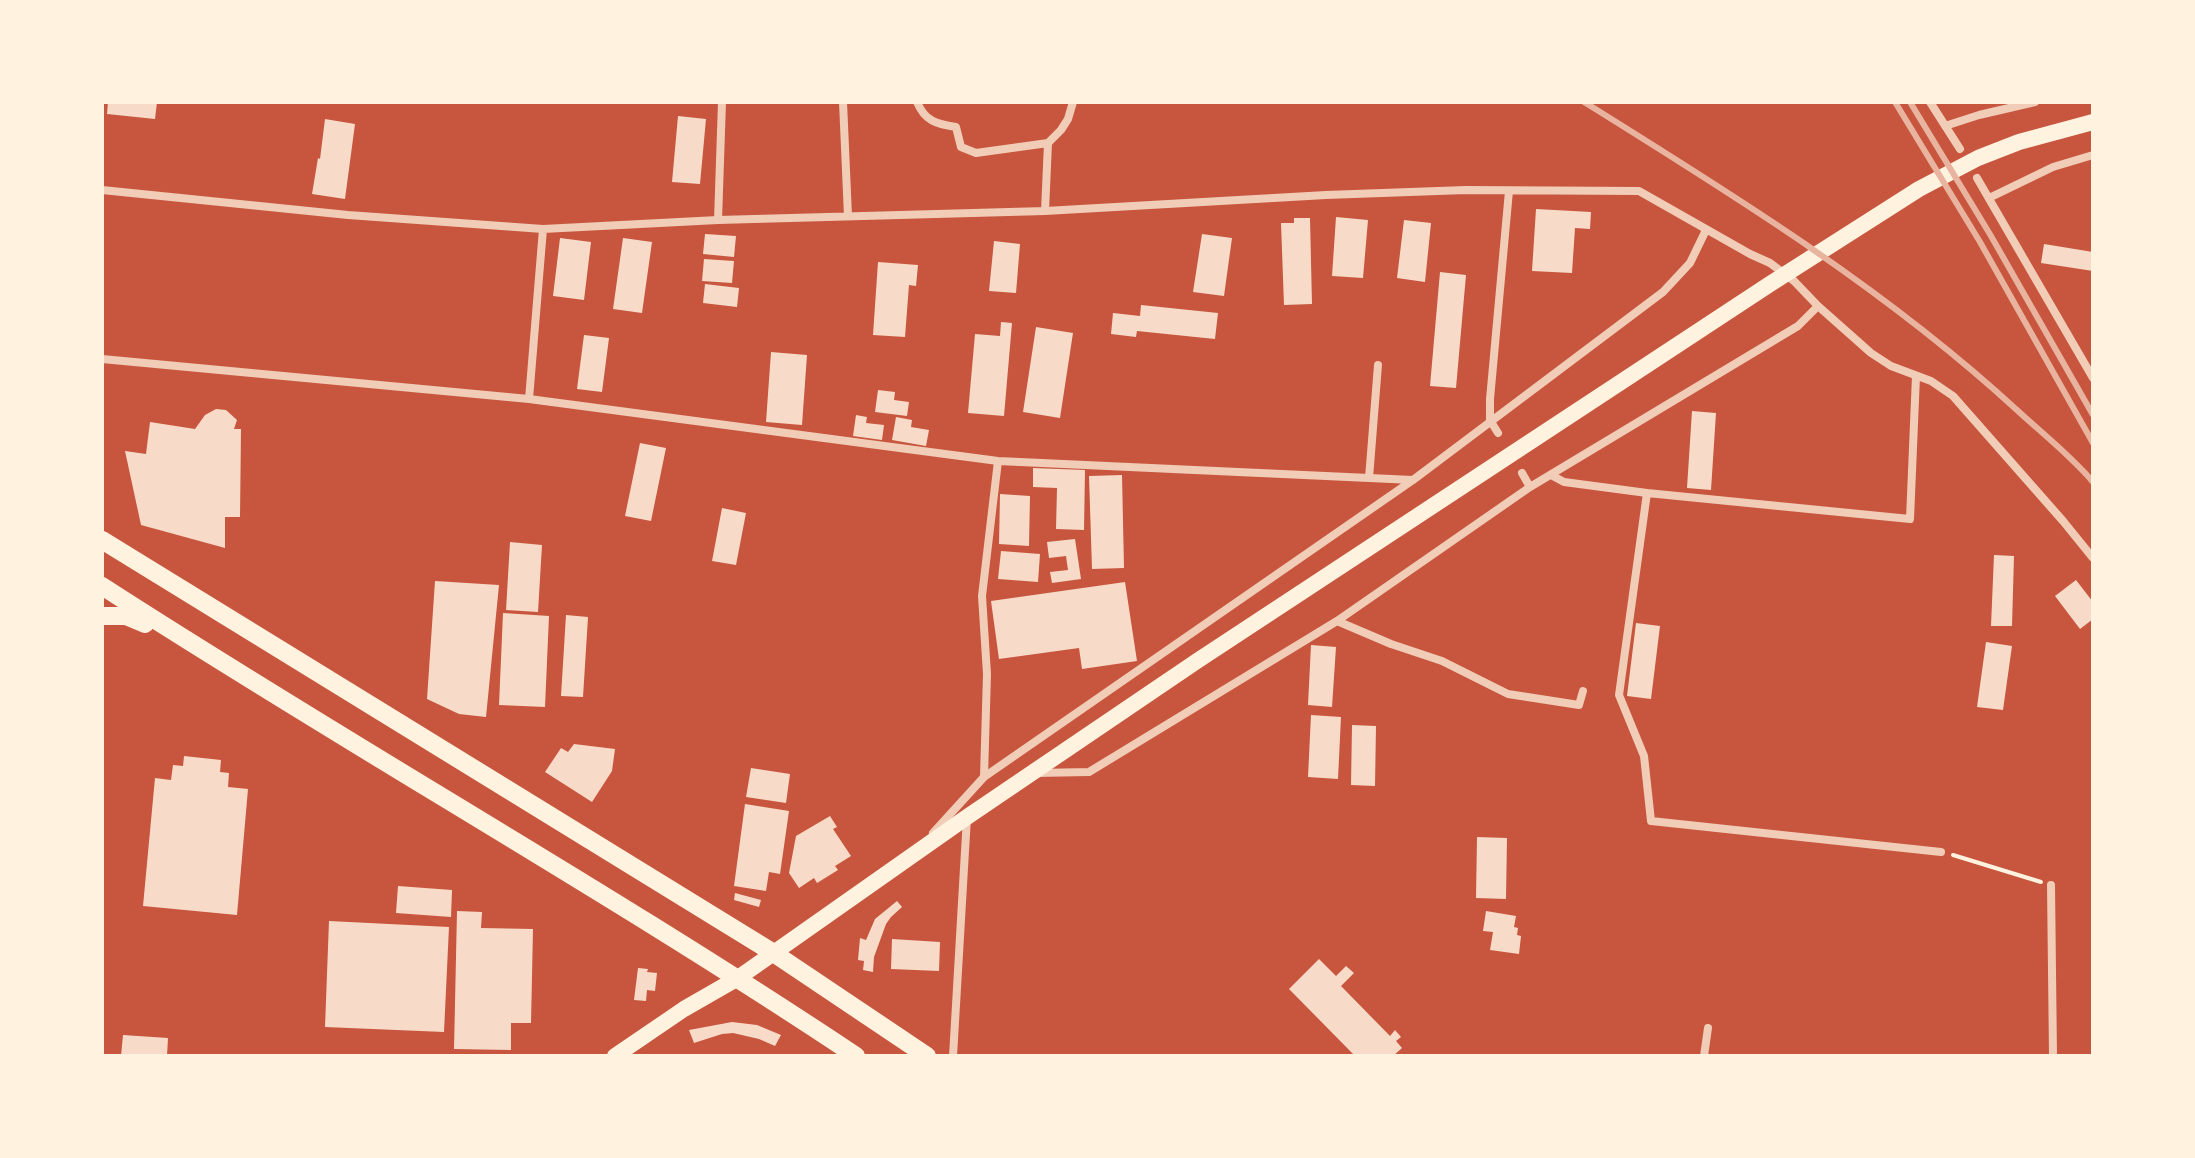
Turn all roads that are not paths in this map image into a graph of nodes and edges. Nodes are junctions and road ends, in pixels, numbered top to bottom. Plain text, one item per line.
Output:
1 (722, 102) edge
2 (843, 102) edge
3 (917, 102) edge
4 (1073, 102) edge
5 (1930, 102) edge
6 (2035, 102) edge
7 (2093, 122) edge
8 (1945, 126) junction
9 (1048, 143) junction
10 (1960, 149) dead end
11 (2093, 155) edge
12 (1977, 178) dead end
13 (102, 190) edge
14 (1509, 191) junction
15 (1989, 198) junction
16 (1045, 211) junction
17 (848, 216) junction
18 (718, 220) junction
19 (543, 229) junction
20 (1706, 230) junction
21 (1818, 306) junction
22 (102, 359) edge
23 (1378, 365) dead end
24 (1916, 376) junction
25 (2093, 378) edge
26 (529, 399) junction
27 (1490, 420) junction
28 (1498, 433) dead end
29 (998, 461) junction
30 (1522, 473) dead end
31 (1551, 475) junction
32 (1369, 478) junction
33 (1413, 480) junction
34 (1530, 487) junction
35 (1647, 493) junction
36 (102, 540) edge
37 (2093, 558) edge
38 (102, 586) edge
39 (102, 616) edge
40 (1337, 621) junction
41 (195, 646) junction
42 (1583, 691) dead end
43 (1034, 773) junction
44 (984, 777) junction
45 (967, 817) junction
46 (1941, 852) road end
47 (913, 854) junction
48 (2051, 885) road end
49 (772, 952) junction
50 (738, 978) junction
51 (1708, 1028) dead end
52 (615, 1056) edge
53 (856, 1056) edge
54 (927, 1056) edge
55 (953, 1056) edge
56 (1704, 1056) edge
57 (2053, 1056) edge

1 - 18 street
2 - 17 street
3 - 9 street
4 - 9 street
5 - 8 street
6 - 8 street
7 - 43 main road
8 - 10 street
9 - 16 street
11 - 15 street
12 - 15 street
13 - 19 street
14 - 16 street
14 - 20 street
14 - 27 street
15 - 25 street
16 - 17 street
17 - 18 street
18 - 19 street
19 - 26 street
20 - 21 street
20 - 27 street
21 - 24 street
21 - 31 street
22 - 26 street
23 - 32 street
24 - 35 street
24 - 37 street
26 - 29 street
27 - 28 street
27 - 33 street
29 - 32 street
29 - 44 street
30 - 34 street
31 - 34 street
31 - 35 street
32 - 33 street
33 - 44 street
34 - 40 street
35 - 46 street
36 - 49 highway
38 - 41 highway
39 - 41 highway
40 - 42 street
40 - 43 street
41 - 50 highway
43 - 45 main road
44 - 47 street
45 - 47 main road
45 - 55 street
47 - 49 main road
48 - 57 street
49 - 50 main road
49 - 54 highway
50 - 52 main road
50 - 53 highway
51 - 56 street

